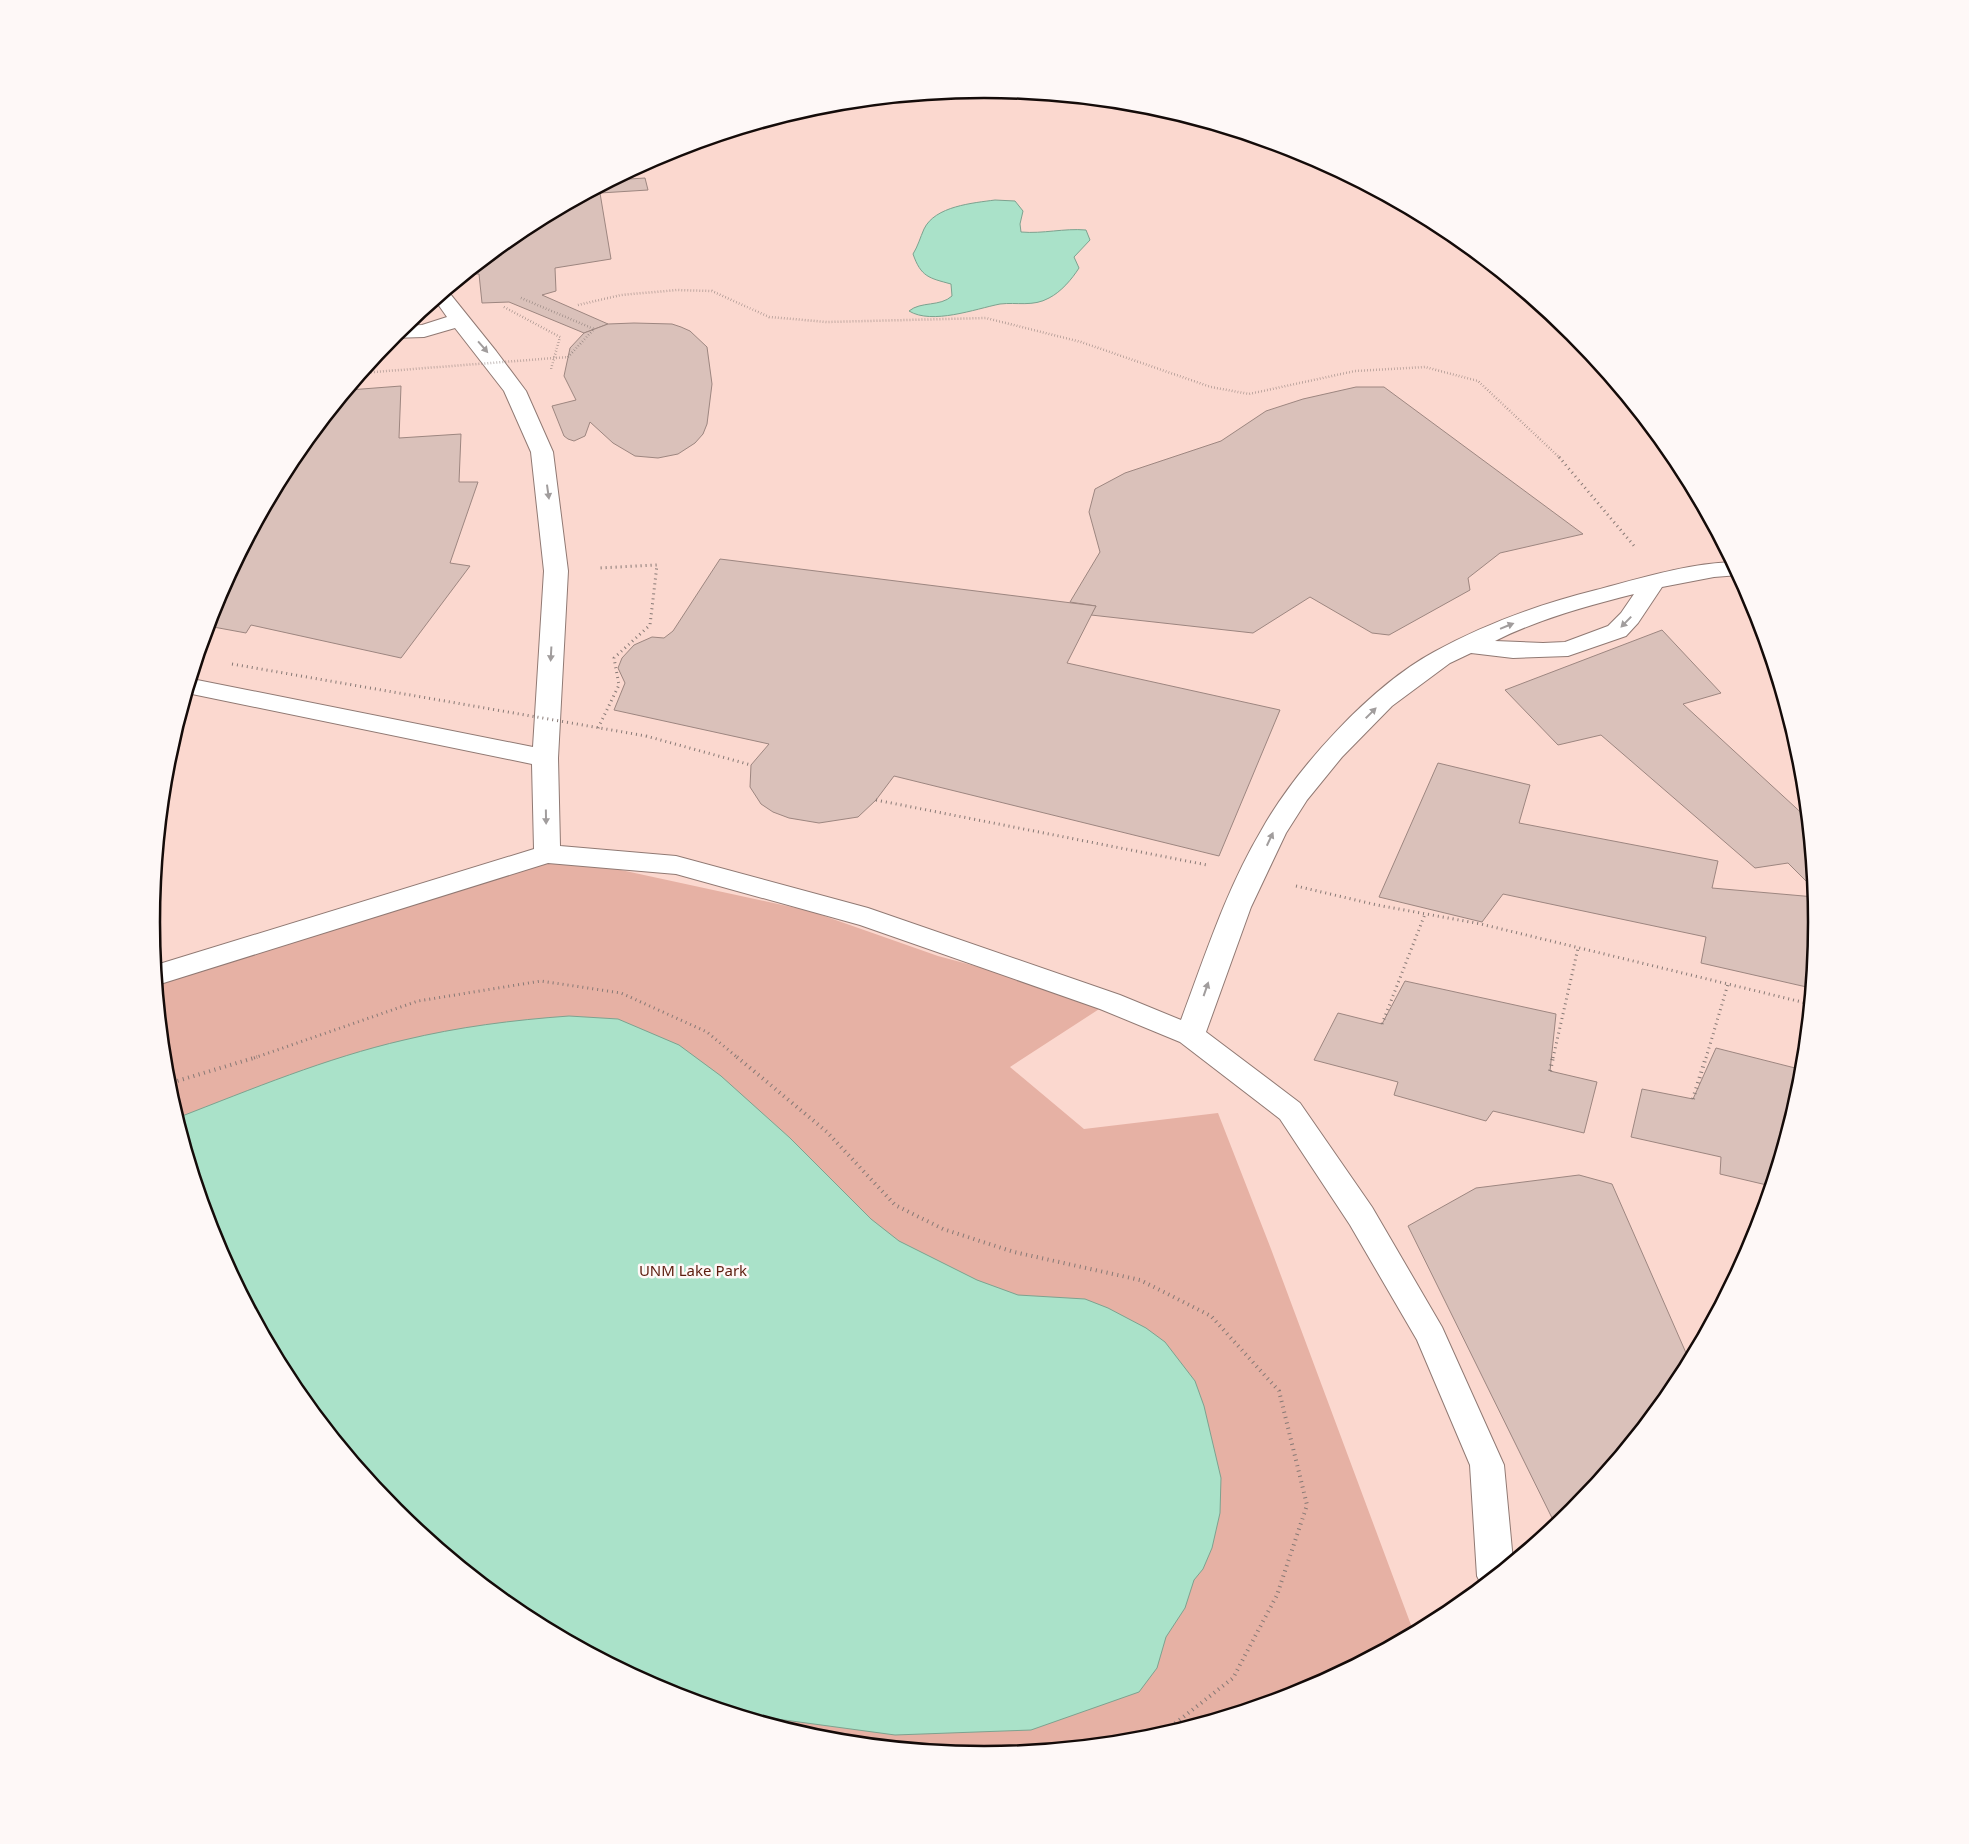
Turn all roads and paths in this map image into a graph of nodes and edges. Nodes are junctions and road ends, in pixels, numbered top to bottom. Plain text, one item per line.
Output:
1 (521, 298) dead end
2 (444, 299) edge
3 (578, 306) dead end
4 (459, 320) junction
5 (408, 332) edge
6 (370, 372) edge
7 (622, 567) dead end
8 (1730, 569) edge
9 (1661, 581) junction
10 (1465, 645) junction
11 (232, 664) dead end
12 (195, 687) edge
13 (598, 728) junction
14 (546, 758) junction
15 (751, 765) dead end
16 (876, 800) dead end
17 (547, 854) junction
18 (1254, 874) junction
19 (1425, 914) junction
20 (1578, 948) junction
21 (162, 973) edge
22 (1728, 984) junction
23 (1805, 1003) edge
24 (1382, 1024) dead end
25 (1190, 1035) junction
26 (1550, 1071) dead end
27 (176, 1081) edge
28 (1693, 1099) dead end
29 (1498, 1567) edge
30 (1175, 1724) edge

1 - 6 path, bridge
2 - 4 lane
3 - 9 path
4 - 5 lane
4 -> 14 lane
7 - 13 path
8 - 9 lane
10 -> 9 lane
9 -> 10 lane
18 -> 10 lane
11 - 13 path, bridge
12 - 14 lane
13 - 15 path, bridge
14 -> 17 lane
16 - 18 path
17 - 21 lane
17 - 25 lane
18 - 19 path
25 -> 18 lane
19 - 20 path
19 - 24 path
20 - 22 path
20 - 26 path
22 - 23 path
22 - 28 path
25 - 29 lane
27 - 30 path

